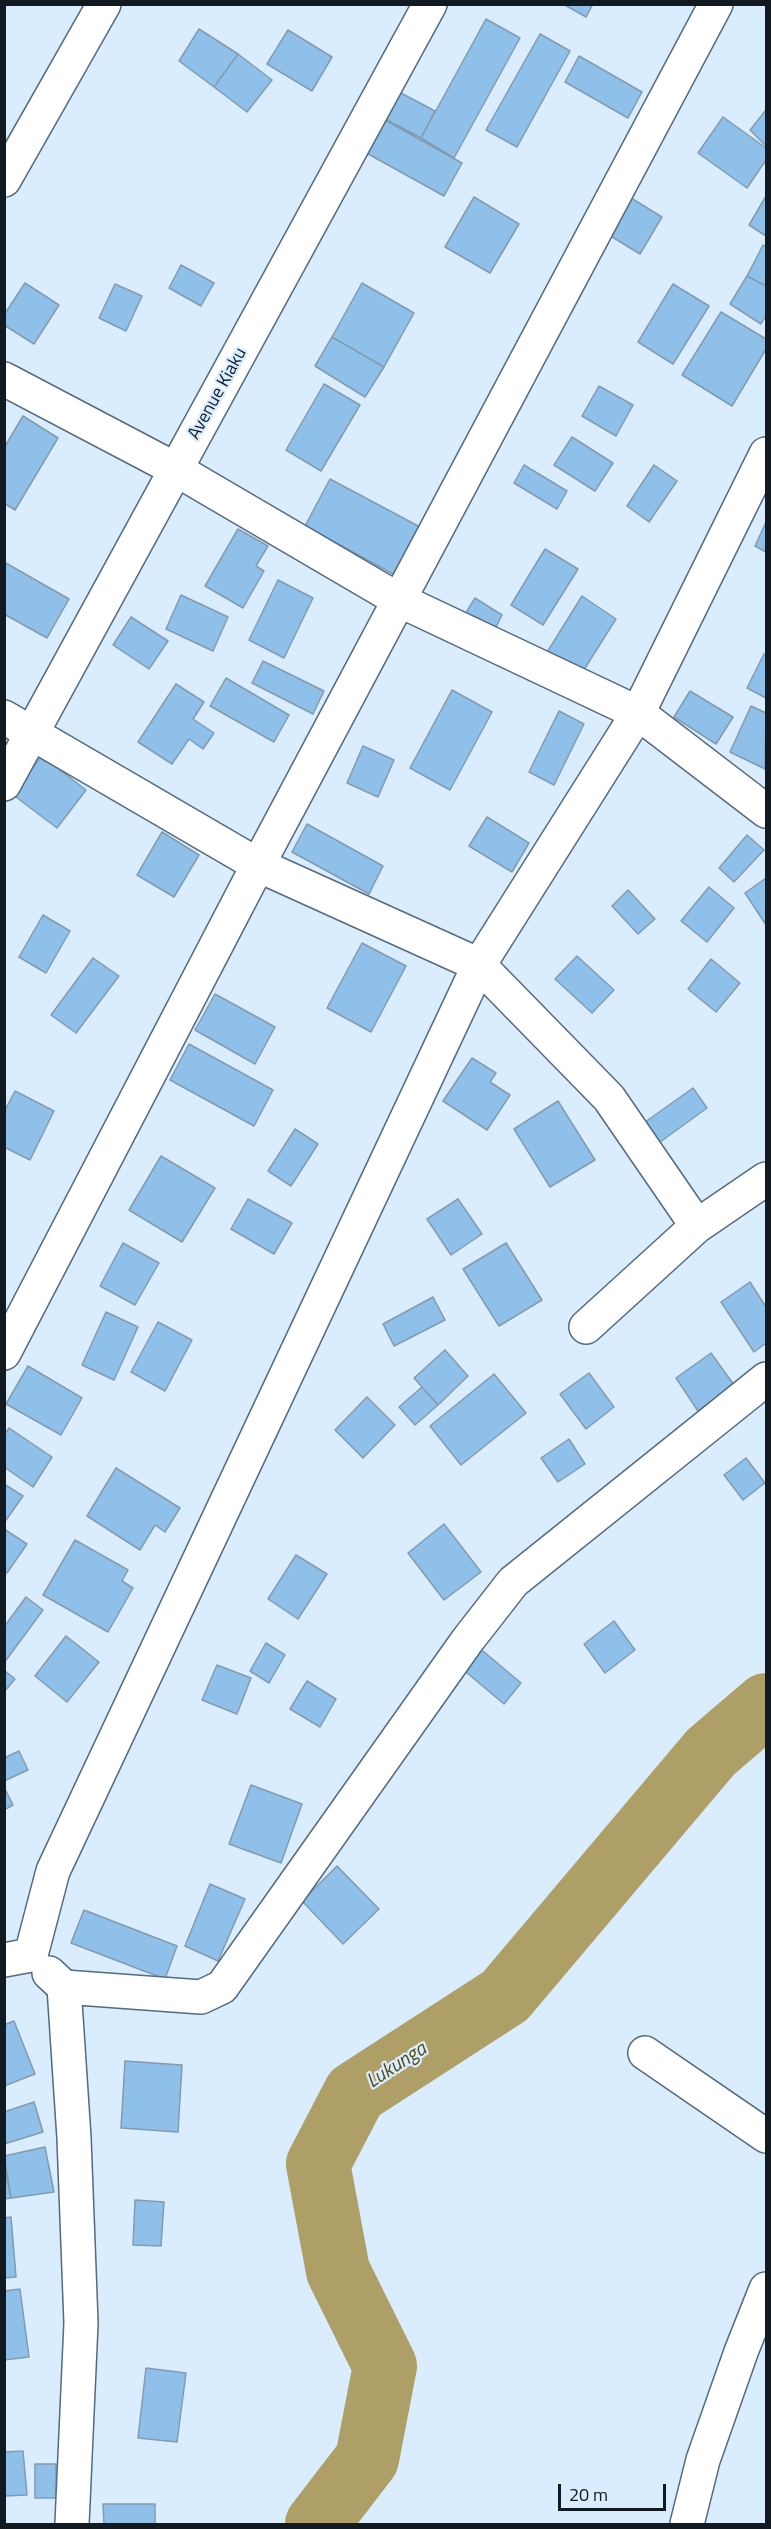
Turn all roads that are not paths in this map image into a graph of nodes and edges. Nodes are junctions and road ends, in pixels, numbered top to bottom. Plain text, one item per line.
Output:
1 (104, 4) edge
2 (430, 4) edge
3 (716, 4) edge
4 (4, 180) edge
5 (4, 379) edge
6 (766, 454) edge
7 (177, 470) junction
8 (399, 600) junction
9 (638, 712) junction
10 (4, 717) edge
11 (33, 734) junction
12 (4, 784) edge
13 (766, 811) edge
14 (258, 865) junction
15 (478, 965) junction
16 (766, 1179) edge
17 (697, 1226) junction
18 (586, 1327) dead end
19 (4, 1353) edge
20 (766, 1379) edge
21 (18, 1958) edge
22 (64, 1987) junction
23 (645, 2052) dead end
24 (766, 2136) edge
25 (766, 2289) edge
26 (72, 2524) edge
27 (687, 2524) edge

1 - 4 street
2 - 7 street, Avenue Kiaku
3 - 8 street
5 - 7 street
6 - 9 street
7 - 8 street
7 - 11 street, Avenue Kiaku
8 - 9 street
8 - 14 street
9 - 13 street
9 - 15 street
10 - 11 street
11 - 12 street, Avenue Kiaku
11 - 14 street
14 - 15 street
14 - 19 street
15 - 17 street
15 - 21 street
16 - 17 street
17 - 18 street
20 - 22 street
21 - 22 street
22 - 26 street
23 - 24 street
25 - 27 street

